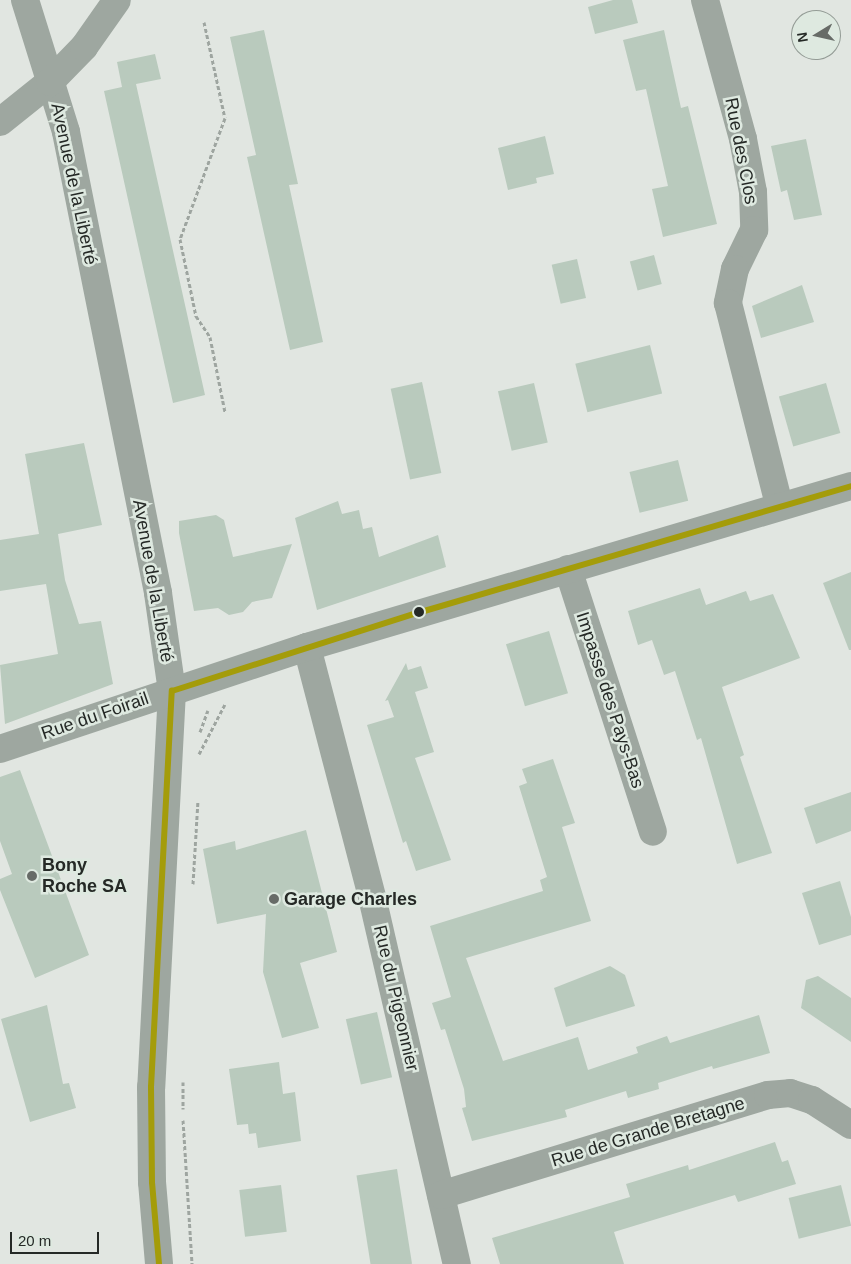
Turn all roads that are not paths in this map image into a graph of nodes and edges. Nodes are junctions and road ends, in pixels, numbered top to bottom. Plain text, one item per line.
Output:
1 (25, 0) edge
2 (117, 0) edge
3 (705, 0) edge
4 (50, 82) junction
5 (0, 122) edge
6 (851, 486) edge
7 (779, 505) junction
8 (568, 568) junction
9 (307, 646) junction
10 (172, 691) junction
11 (0, 749) edge
12 (653, 832) dead end
13 (851, 1125) edge
14 (441, 1195) junction
15 (159, 1264) edge
16 (457, 1264) edge

1 - 4 street, Avenue de la Liberté
2 - 4 street
3 - 7 street, Rue des Clos
4 - 5 street
4 - 10 street, Avenue de la Liberté
6 - 7 street, Rue du Foirail
7 - 8 street, Rue du Foirail
8 - 9 street, Rue du Foirail
8 - 12 street, Impasse des Pays-Bas
9 - 10 street, Rue du Foirail
9 - 14 street, Rue du Pigeonnier
10 - 11 street, Rue du Foirail
10 - 15 street, Avenue de la Liberté
13 - 14 street, Rue de Grande Bretagne
14 - 16 street, Rue du Pigeonnier

